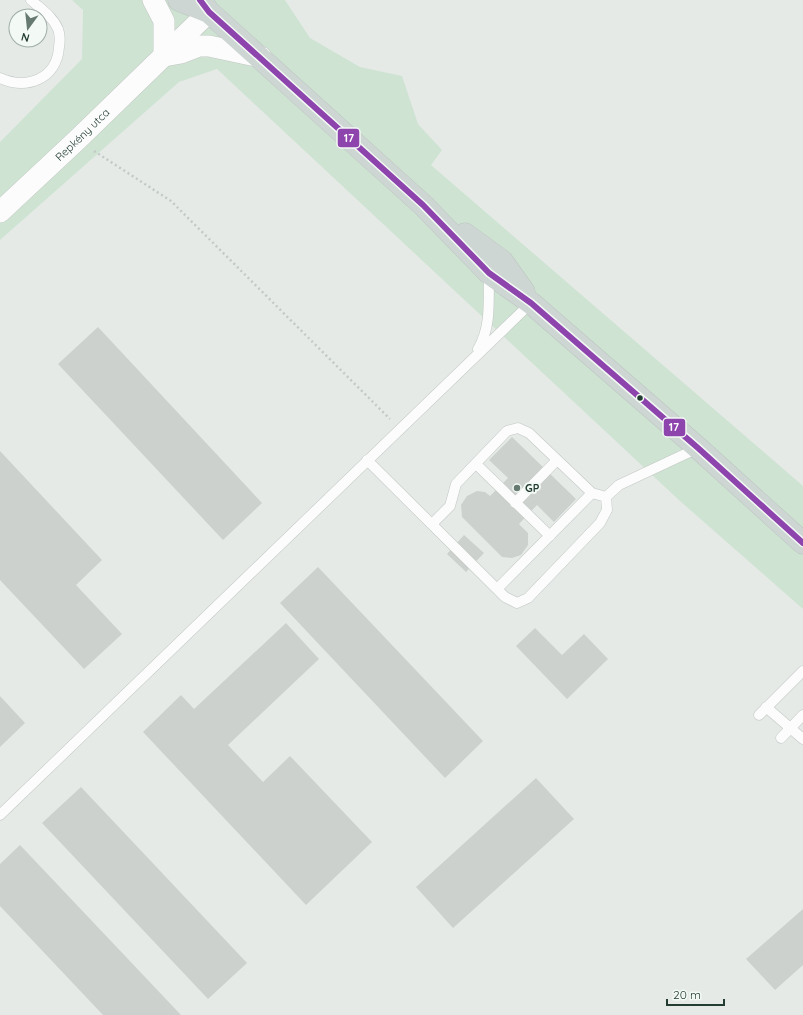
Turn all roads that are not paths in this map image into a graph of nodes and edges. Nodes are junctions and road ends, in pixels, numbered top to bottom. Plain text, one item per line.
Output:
1 (31, 0) edge
2 (153, 0) edge
3 (179, 0) edge
4 (205, 6) edge
5 (164, 56) junction
6 (261, 57) junction
7 (0, 78) edge
8 (423, 205) junction
9 (0, 212) edge
10 (489, 273) junction
11 (532, 303) junction
12 (472, 359) junction
13 (698, 448) junction
14 (367, 460) junction
15 (557, 460) junction
16 (476, 464) junction
17 (592, 493) junction
18 (606, 497) junction
19 (515, 503) junction
20 (432, 524) junction
21 (550, 536) junction
22 (803, 543) edge
23 (497, 589) junction
24 (803, 671) edge
25 (766, 707) junction
26 (759, 715) dead end
27 (803, 715) edge
28 (790, 728) junction
29 (781, 738) dead end
30 (803, 739) edge
31 (0, 815) edge

1 - 7 lane
2 - 5 street
3 - 4 main road
4 - 5 street, Repkény utca
4 - 6 main road
5 - 6 street
5 - 9 street, Repkény utca
6 - 8 main road
8 - 10 main road
8 - 11 main road
10 - 11 main road
10 - 12 lane
11 - 12 lane
11 - 13 main road
12 - 14 lane
13 - 18 lane
13 - 22 main road
14 - 20 lane
14 - 31 lane
15 - 16 lane
15 - 17 lane
15 - 19 lane
16 - 19 lane
16 - 20 lane
17 - 18 lane
17 - 21 lane
18 - 23 lane
19 - 21 lane
20 - 23 lane
21 - 23 lane
24 - 25 lane
25 - 26 lane
25 - 28 lane
27 - 28 lane
28 - 29 lane
28 - 30 lane

